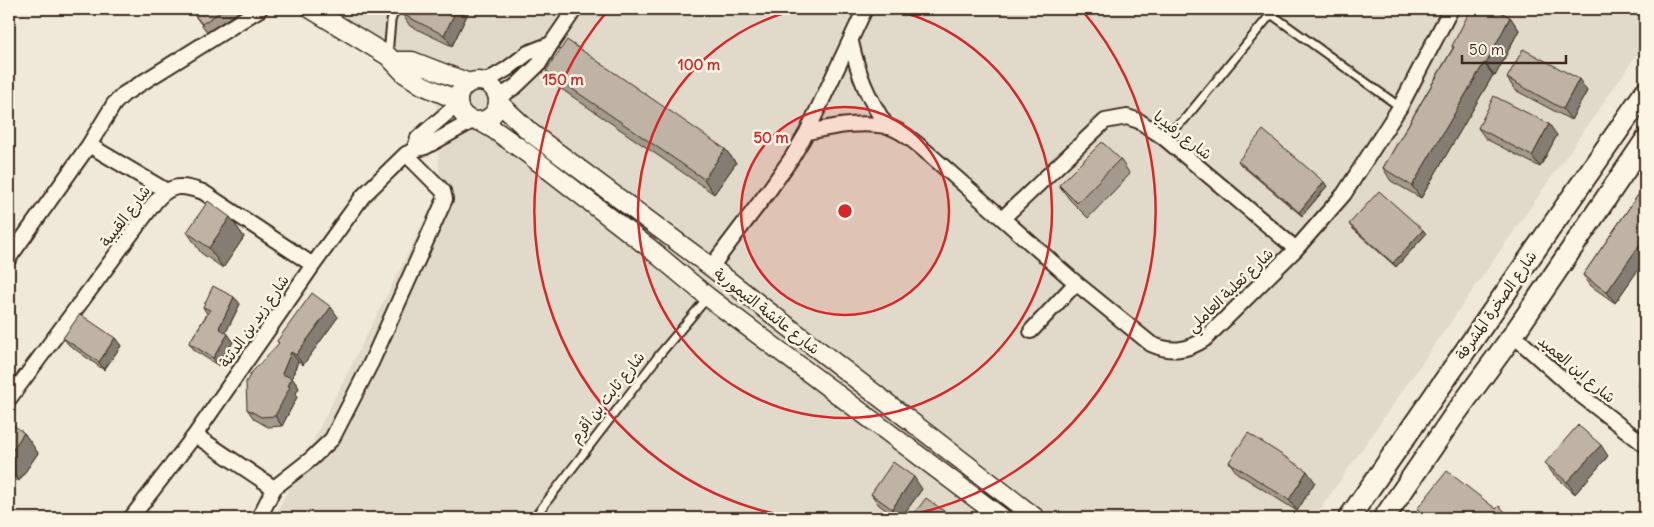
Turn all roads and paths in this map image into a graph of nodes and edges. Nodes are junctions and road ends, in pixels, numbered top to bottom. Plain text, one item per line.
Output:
1 (260, 9) edge
2 (311, 9) edge
3 (394, 9) edge
4 (575, 9) edge
5 (865, 9) edge
6 (1264, 9) edge
7 (1451, 9) edge
8 (1272, 14) junction
9 (850, 42) junction
10 (551, 44) junction
11 (391, 59) junction
12 (477, 82) junction
13 (1645, 92) edge
14 (498, 100) junction
15 (458, 102) junction
16 (1400, 107) junction
17 (476, 121) junction
18 (887, 127) junction
19 (807, 132) junction
20 (1163, 138) junction
21 (1645, 141) edge
22 (89, 145) junction
23 (410, 152) junction
24 (165, 190) junction
25 (1004, 217) junction
26 (1296, 249) junction
27 (9, 258) edge
28 (313, 265) junction
29 (711, 267) junction
30 (1076, 283) junction
31 (708, 297) junction
32 (1031, 331) dead end
33 (1513, 335) junction
34 (9, 399) edge
35 (195, 434) junction
36 (1645, 445) edge
37 (274, 488) junction
38 (131, 518) edge
39 (259, 518) edge
40 (534, 518) edge
41 (1002, 518) edge
42 (1036, 518) edge
43 (1349, 518) edge
44 (1384, 518) edge

1 - 22 street
2 - 11 street
3 - 11 lane
4 - 10 street
5 - 9 street
6 - 8 lane
7 - 16 street, شارع ثعلبة العاملي
8 - 16 lane
8 - 20 lane
9 - 18 street, شارع ثعلبة العاملي
9 - 19 street
10 - 12 street
10 - 14 street
11 - 12 street
11 - 15 street
12 - 14 street
12 - 15 street
13 - 43 main road, شارع الصخرة المشرفة
14 - 17 street
14 - 29 street, شارع عائشة التيمورية
15 - 17 street
15 - 23 street, شارع زيد بن الدثنة
16 - 26 street, شارع ثعلبة العاملي
17 - 23 street, شارع زيد بن الدثنة
17 - 31 street, شارع عائشة التيمورية
18 - 19 street, شارع ثعلبة العاملي
18 - 25 street, شارع ثعلبة العاملي
19 - 29 street
20 - 25 street, شارع رفيديا
20 - 26 street, شارع رفيديا
21 - 33 main road, شارع الصخرة المشرفة
22 - 24 street
22 - 27 street
23 - 28 street, شارع زيد بن الدثنة
23 - 37 street
24 - 28 street, شارع القبيبة
24 - 34 street, شارع القبيبة
25 - 30 street, شارع ثعلبة العاملي
26 - 30 street, شارع ثعلبة العاملي
28 - 35 street, شارع زيد بن الدثنة
29 - 42 street, شارع عائشة التيمورية
30 - 32 street
31 - 40 lane, شارع ثابت بن أقرم
31 - 41 street, شارع عائشة التيمورية
33 - 36 street, شارع ابن العميد
33 - 44 main road, شارع الصخرة المشرفة
35 - 37 street
35 - 38 street, شارع زيد بن الدثنة
37 - 39 street

